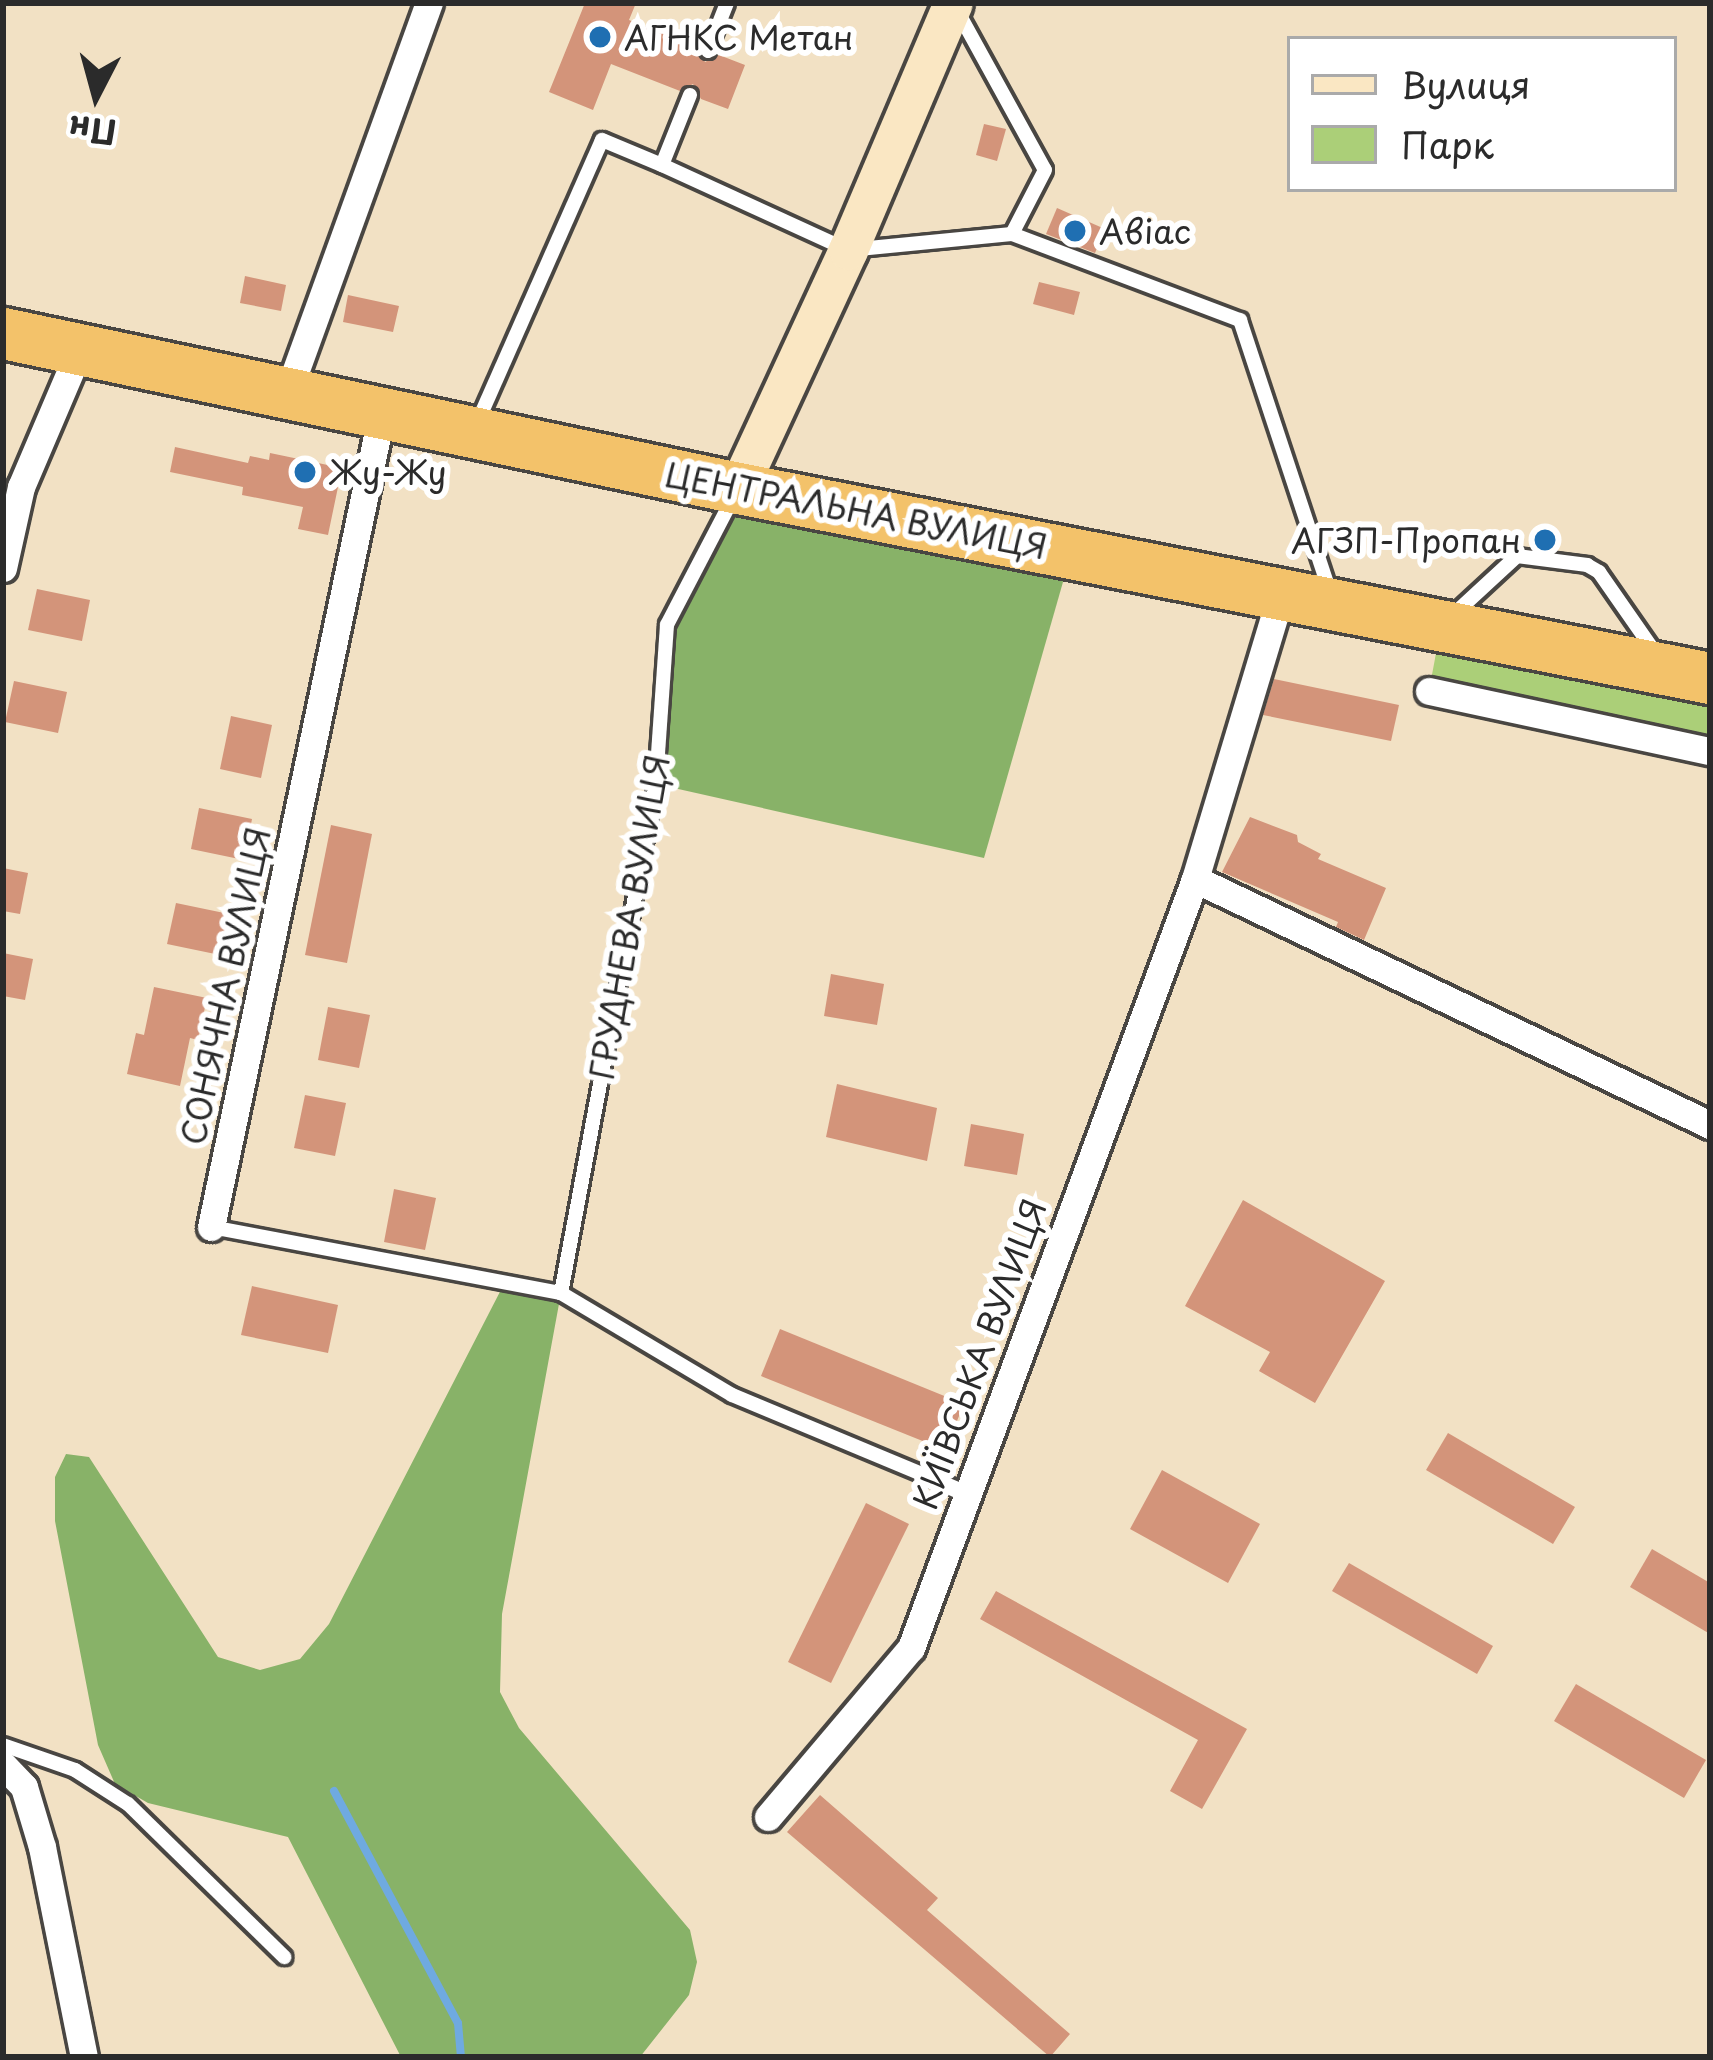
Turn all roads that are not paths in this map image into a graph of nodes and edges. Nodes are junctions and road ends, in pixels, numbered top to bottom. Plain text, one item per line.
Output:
1 (429, 3) edge
2 (727, 3) edge
3 (953, 3) edge
4 (708, 50) dead end
5 (690, 94) dead end
6 (662, 165) junction
7 (1012, 234) junction
8 (848, 250) junction
9 (10, 327) edge
10 (80, 349) junction
11 (288, 392) junction
12 (382, 412) junction
13 (474, 430) junction
14 (738, 488) junction
15 (3, 568) edge
16 (1281, 595) junction
17 (1335, 606) junction
18 (1441, 626) junction
19 (1689, 675) edge
20 (1429, 692) dead end
21 (1710, 751) edge
22 (1195, 879) junction
23 (1710, 1125) edge
24 (211, 1228) joint
25 (561, 1293) junction
26 (967, 1493) junction
27 (3, 1745) edge
28 (3, 1766) edge
29 (768, 1817) dead end
30 (284, 1957) dead end
31 (84, 2057) edge

1 - 11 street
2 - 4 lane
3 - 7 lane
3 - 8 street, ГРУДНЕВА ВУЛИЦЯ
5 - 6 lane
6 - 8 lane
6 - 13 lane
7 - 8 lane
7 - 17 lane
8 - 14 street, ГРУДНЕВА ВУЛИЦЯ
9 - 10 highway, ЦЕНТРАЛЬНА ВУЛИЦЯ
10 - 11 highway, ЦЕНТРАЛЬНА ВУЛИЦЯ
10 - 15 street
11 - 12 highway, ЦЕНТРАЛЬНА ВУЛИЦЯ
12 - 13 highway, ЦЕНТРАЛЬНА ВУЛИЦЯ
12 - 24 street, СОНЯЧНА ВУЛИЦЯ
13 - 14 highway, ЦЕНТРАЛЬНА ВУЛИЦЯ
14 - 16 highway, ЦЕНТРАЛЬНА ВУЛИЦЯ
14 - 25 lane, ГРУДНЕВА ВУЛИЦЯ
16 - 17 highway, ЦЕНТРАЛЬНА ВУЛИЦЯ
16 - 22 street, КИЇВСЬКА ВУЛИЦЯ
17 - 18 highway, ЦЕНТРАЛЬНА ВУЛИЦЯ
18 - 19 highway, ЦЕНТРАЛЬНА ВУЛИЦЯ
18 - 19 lane
20 - 21 street
22 - 23 street
22 - 26 street, КИЇВСЬКА ВУЛИЦЯ
24 - 25 lane, СОНЯЧНА ВУЛИЦЯ
25 - 26 lane
26 - 29 street, КИЇВСЬКА ВУЛИЦЯ
27 - 30 lane
28 - 31 street

